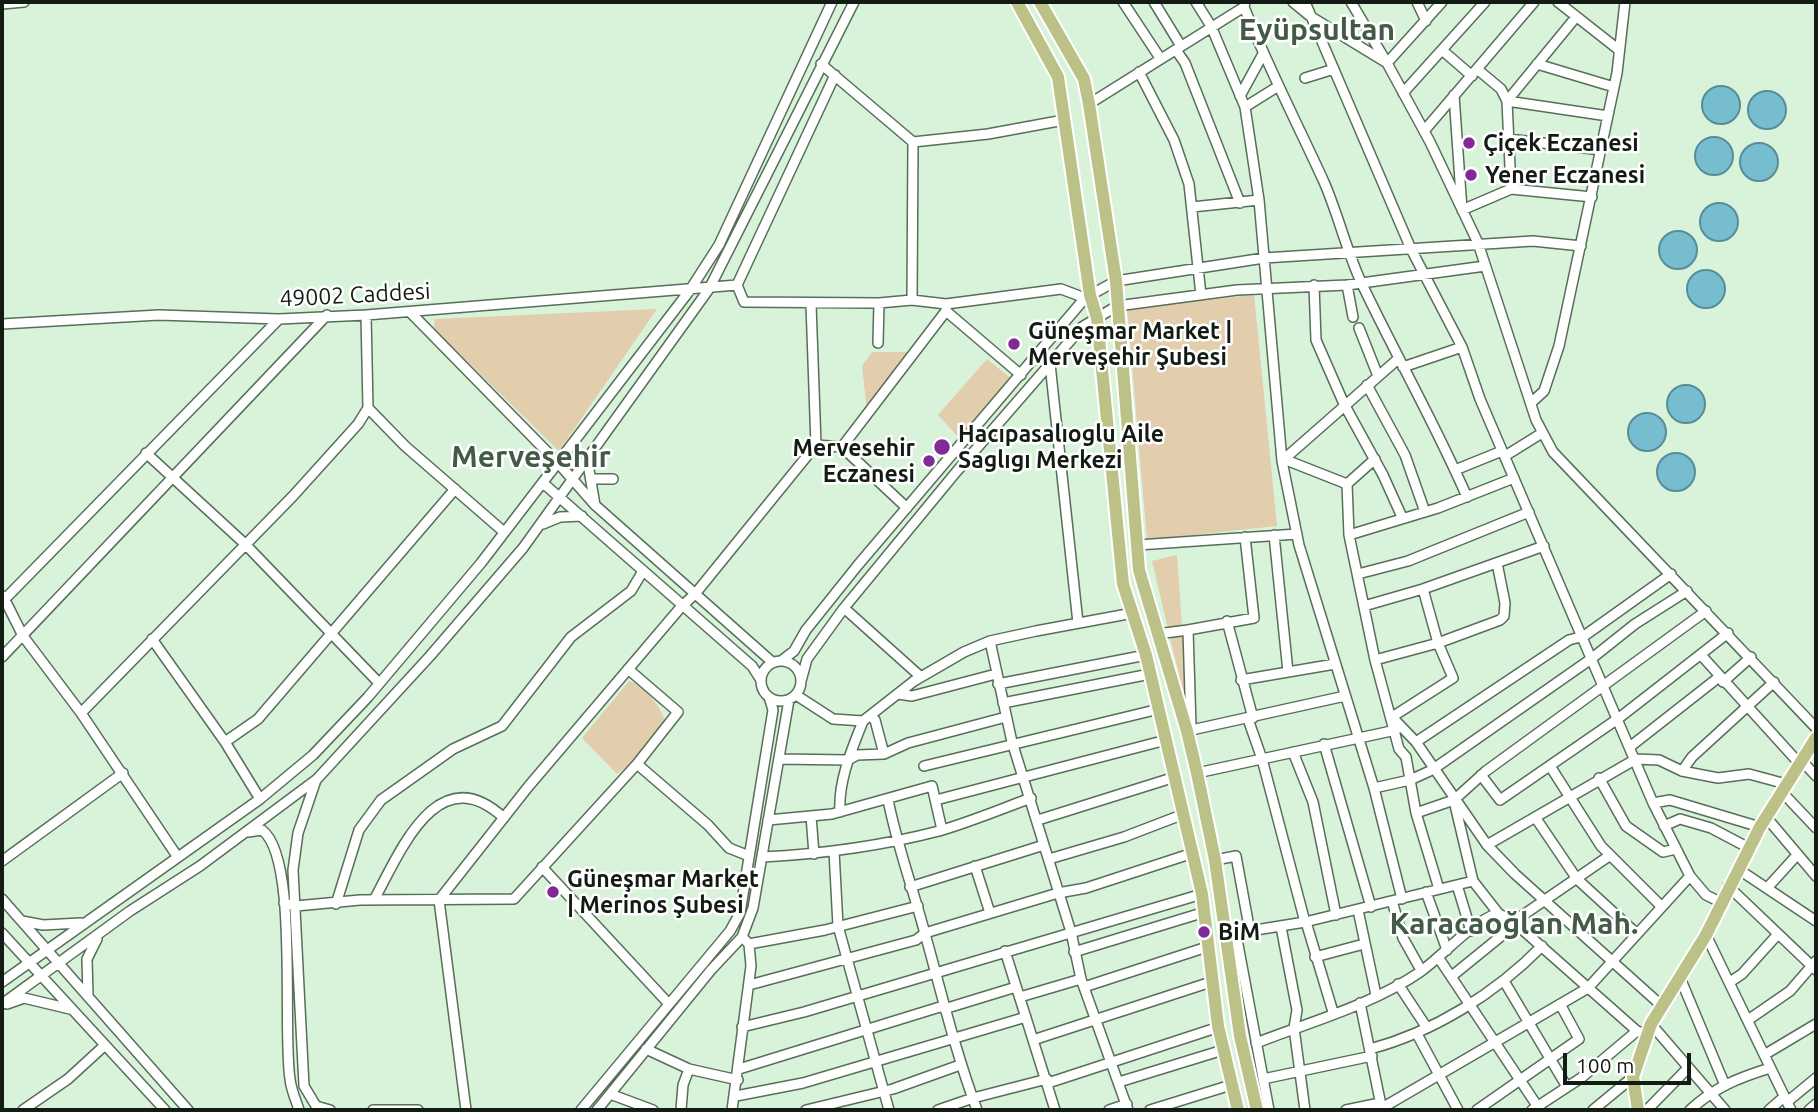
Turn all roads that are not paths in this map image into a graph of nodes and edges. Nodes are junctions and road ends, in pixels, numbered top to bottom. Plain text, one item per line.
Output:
1 (24, 2) edge
2 (832, 2) edge
3 (854, 2) edge
4 (1017, 2) edge
5 (1040, 2) edge
6 (1123, 2) edge
7 (1154, 2) edge
8 (1196, 2) edge
9 (1293, 2) edge
10 (1305, 2) edge
11 (1352, 2) edge
12 (1417, 2) edge
13 (1442, 2) edge
14 (1485, 2) edge
15 (1534, 2) edge
16 (1558, 2) edge
17 (2, 4) edge
18 (1245, 4) edge
19 (1622, 4) edge
20 (1310, 16) junction
21 (1576, 17) junction
22 (1426, 21) junction
23 (1211, 26) junction
24 (1178, 48) junction
25 (1442, 50) junction
26 (1619, 50) junction
27 (1263, 54) junction
28 (1160, 58) junction
29 (1387, 63) junction
30 (821, 64) junction
31 (1537, 64) junction
32 (1334, 69) junction
33 (1139, 72) junction
34 (1475, 72) junction
35 (835, 75) junction
36 (1305, 78) dead end
37 (1277, 87) junction
38 (1614, 87) junction
39 (1402, 93) junction
40 (1454, 95) junction
41 (1240, 96) junction
42 (1507, 101) junction
43 (1089, 104) junction
44 (1245, 107) junction
45 (1608, 116) junction
46 (1064, 120) junction
47 (1424, 131) junction
48 (1509, 139) junction
49 (913, 142) junction
50 (1601, 150) junction
51 (1511, 189) junction
52 (1592, 197) junction
53 (1259, 200) junction
54 (1240, 203) junction
55 (1192, 207) junction
56 (1462, 210) junction
57 (1478, 243) junction
58 (1581, 246) junction
59 (1411, 248) junction
60 (1348, 253) junction
61 (1264, 258) junction
62 (1485, 266) junction
63 (1200, 270) junction
64 (1423, 274) junction
65 (1116, 281) junction
66 (1360, 281) junction
67 (737, 285) junction
68 (1314, 285) junction
69 (1347, 285) junction
70 (1268, 287) junction
71 (709, 289) junction
72 (690, 290) junction
73 (1201, 295) junction
74 (1087, 296) junction
75 (912, 300) junction
76 (878, 303) junction
77 (811, 304) junction
78 (1117, 306) junction
79 (946, 307) junction
80 (410, 313) junction
81 (327, 315) junction
82 (366, 316) junction
83 (1353, 317) dead end
84 (1097, 318) junction
85 (279, 319) junction
86 (2, 324) edge
87 (1359, 328) dead end
88 (877, 343) dead end
89 (1462, 347) junction
90 (1401, 363) junction
91 (1050, 364) junction
92 (1021, 375) junction
93 (1378, 376) junction
94 (1367, 385) junction
95 (1531, 403) junction
96 (1345, 404) junction
97 (368, 408) junction
98 (1542, 433) junction
99 (816, 445) junction
100 (842, 447) junction
101 (146, 453) junction
102 (1504, 453) junction
103 (587, 458) junction
104 (1375, 459) junction
105 (1284, 461) junction
106 (559, 464) junction
107 (1455, 470) junction
108 (173, 478) junction
109 (1514, 478) junction
110 (591, 479) junction
111 (613, 479) dead end
112 (571, 481) junction
113 (543, 483) junction
114 (1347, 484) junction
115 (455, 489) junction
116 (1467, 497) junction
117 (560, 498) junction
118 (594, 505) junction
119 (907, 508) junction
120 (1425, 512) junction
121 (1529, 512) junction
122 (582, 516) junction
123 (1402, 517) junction
124 (541, 526) junction
125 (505, 532) junction
126 (1274, 534) junction
127 (1297, 534) junction
128 (1349, 535) junction
129 (1245, 537) junction
130 (245, 544) junction
131 (1138, 545) junction
132 (1544, 545) junction
133 (1497, 563) junction
134 (643, 571) junction
135 (1671, 574) junction
136 (1358, 575) junction
137 (1423, 589) junction
138 (1687, 591) junction
139 (695, 594) junction
140 (3, 598) edge
141 (1364, 606) junction
142 (681, 607) junction
143 (844, 608) junction
144 (1706, 611) junction
145 (1133, 613) junction
146 (1227, 621) junction
147 (1078, 623) junction
148 (1188, 630) junction
149 (331, 631) junction
150 (1728, 633) junction
151 (1157, 634) junction
152 (23, 636) junction
153 (1584, 636) junction
154 (152, 639) junction
155 (990, 641) junction
156 (1438, 643) junction
157 (1146, 655) junction
158 (1701, 655) junction
159 (2, 657) edge
160 (1751, 657) junction
161 (1591, 659) junction
162 (1375, 660) junction
163 (778, 661) junction
164 (1335, 664) junction
165 (628, 669) junction
166 (1288, 672) junction
167 (1150, 674) junction
168 (921, 677) junction
169 (997, 679) junction
170 (1721, 679) junction
171 (761, 680) junction
172 (1241, 680) junction
173 (801, 681) junction
174 (1774, 682) junction
175 (379, 683) junction
176 (1605, 688) junction
177 (898, 694) junction
178 (1345, 696) junction
179 (769, 697) junction
180 (793, 697) junction
181 (1003, 703) junction
182 (1745, 707) junction
183 (1159, 709) junction
184 (81, 713) junction
185 (1006, 717) junction
186 (1392, 717) junction
187 (866, 718) junction
188 (1250, 718) junction
189 (1619, 718) junction
190 (1816, 728) edge
191 (1187, 730) junction
192 (1396, 730) junction
193 (1358, 738) junction
194 (1816, 738) edge
195 (1166, 740) junction
196 (225, 742) junction
197 (1012, 742) junction
198 (1416, 742) junction
199 (1324, 744) junction
200 (1631, 746) junction
201 (1293, 752) junction
202 (884, 754) junction
203 (1262, 759) junction
204 (1636, 759) junction
205 (779, 760) junction
206 (848, 760) junction
207 (1799, 760) junction
208 (637, 764) junction
209 (924, 766) dead end
210 (1550, 766) junction
211 (1432, 770) junction
212 (1682, 771) junction
213 (123, 773) junction
214 (1197, 773) junction
215 (1481, 775) junction
216 (1816, 776) edge
217 (1022, 777) junction
218 (1175, 778) junction
219 (1599, 778) junction
220 (317, 779) junction
221 (1410, 780) junction
222 (1374, 788) junction
223 (1783, 788) junction
224 (1569, 797) junction
225 (1031, 798) junction
226 (260, 799) junction
227 (888, 800) junction
228 (936, 800) junction
229 (1454, 800) junction
230 (1653, 803) junction
231 (840, 812) junction
232 (1416, 813) junction
233 (1184, 814) junction
234 (811, 816) junction
235 (1535, 817) junction
236 (504, 818) junction
237 (768, 820) junction
238 (1038, 820) junction
239 (1763, 822) junction
240 (1664, 826) junction
241 (1816, 828) edge
242 (942, 830) junction
243 (246, 832) junction
244 (896, 841) junction
245 (1044, 845) junction
246 (1487, 845) junction
247 (1749, 848) junction
248 (1676, 849) junction
249 (834, 852) junction
250 (1193, 853) junction
251 (814, 855) junction
252 (1797, 855) junction
253 (177, 856) junction
254 (749, 856) junction
255 (1609, 856) junction
256 (762, 857) junction
257 (1049, 859) junction
258 (1215, 860) junction
259 (2, 862) edge
260 (975, 866) junction
261 (542, 867) junction
262 (1738, 869) junction
263 (1690, 876) junction
264 (1816, 876) edge
265 (1577, 880) junction
266 (1473, 881) junction
267 (1457, 885) junction
268 (1728, 886) junction
269 (910, 887) junction
270 (1768, 887) junction
271 (1439, 889) junction
272 (1426, 892) junction
273 (1058, 893) junction
274 (1202, 894) junction
275 (2, 899) edge
276 (374, 900) junction
277 (439, 900) junction
278 (1397, 900) junction
279 (1545, 900) junction
280 (1720, 902) junction
281 (284, 903) junction
282 (336, 904) junction
283 (296, 906) junction
284 (918, 906) junction
285 (1661, 906) junction
286 (1371, 907) junction
287 (1358, 910) junction
288 (1205, 912) junction
289 (990, 913) junction
290 (1498, 913) junction
291 (1336, 915) junction
292 (22, 921) junction
293 (1816, 921) edge
294 (1306, 922) junction
295 (83, 923) junction
296 (1515, 923) junction
297 (838, 926) junction
298 (1281, 927) junction
299 (1471, 931) junction
300 (1072, 932) junction
301 (1250, 932) junction
302 (2, 933) edge
303 (100, 933) junction
304 (925, 933) junction
305 (1231, 934) junction
306 (1637, 934) junction
307 (1778, 934) junction
308 (1706, 935) junction
309 (746, 941) junction
310 (1364, 944) junction
311 (1210, 946) junction
312 (1542, 946) junction
313 (46, 949) junction
314 (1447, 950) junction
315 (1005, 951) junction
316 (1074, 952) junction
317 (1315, 957) junction
318 (1438, 957) junction
319 (848, 958) junction
320 (1612, 960) junction
321 (30, 962) junction
322 (59, 962) junction
323 (1815, 966) edge
324 (1421, 970) junction
325 (935, 972) junction
326 (40, 974) junction
327 (1452, 976) junction
328 (1681, 980) junction
329 (1214, 981) junction
330 (1504, 981) junction
331 (2, 982) edge
332 (1730, 982) junction
333 (1083, 983) junction
334 (1398, 984) junction
335 (749, 985) junction
336 (1017, 987) junction
337 (1588, 988) junction
338 (1376, 995) junction
339 (858, 996) junction
340 (89, 997) junction
341 (1020, 997) junction
342 (668, 1003) junction
343 (1360, 1003) junction
344 (1470, 1003) junction
345 (1560, 1004) junction
346 (2, 1005) edge
347 (1662, 1006) junction
348 (944, 1008) junction
349 (72, 1009) junction
350 (1333, 1012) junction
351 (1026, 1017) junction
352 (1095, 1018) junction
353 (1748, 1020) junction
354 (1528, 1022) junction
355 (1816, 1024) edge
356 (742, 1027) junction
357 (1219, 1027) junction
358 (869, 1028) junction
359 (1294, 1028) junction
360 (1427, 1028) junction
361 (1645, 1030) junction
362 (1417, 1034) junction
363 (952, 1038) junction
364 (1033, 1040) junction
365 (1495, 1040) junction
366 (1256, 1043) junction
367 (104, 1046) junction
368 (646, 1049) junction
369 (1223, 1050) junction
370 (1371, 1052) junction
371 (1764, 1055) junction
372 (1551, 1060) junction
373 (877, 1061) junction
374 (1112, 1063) junction
375 (960, 1065) junction
376 (1688, 1068) junction
377 (1770, 1068) junction
378 (689, 1069) junction
379 (739, 1069) junction
380 (1299, 1071) junction
381 (1437, 1075) junction
382 (1633, 1077) junction
383 (1816, 1078) edge
384 (1263, 1079) junction
385 (738, 1080) junction
386 (1520, 1080) junction
387 (1047, 1081) junction
388 (1119, 1082) junction
389 (1724, 1083) junction
390 (1231, 1085) junction
391 (1567, 1087) junction
392 (886, 1088) junction
393 (1709, 1092) junction
394 (610, 1094) junction
395 (736, 1096) junction
396 (973, 1098) junction
397 (1787, 1103) edge
398 (1816, 1104) edge
399 (313, 1105) edge
400 (37, 1107) edge
401 (1127, 1107) edge
402 (1381, 1107) edge
403 (1537, 1109) edge
404 (23, 1110) edge
405 (165, 1110) edge
406 (188, 1110) edge
407 (300, 1110) edge
408 (330, 1110) edge
409 (373, 1110) edge
410 (418, 1110) edge
411 (466, 1110) edge
412 (581, 1110) edge
413 (597, 1110) edge
414 (653, 1110) edge
415 (681, 1110) edge
416 (732, 1110) edge
417 (806, 1110) edge
418 (890, 1110) edge
419 (938, 1110) edge
420 (977, 1110) edge
421 (1054, 1110) edge
422 (1109, 1110) edge
423 (1150, 1110) edge
424 (1238, 1110) edge
425 (1257, 1110) edge
426 (1269, 1110) edge
427 (1305, 1110) edge
428 (1346, 1110) edge
429 (1458, 1110) edge
430 (1477, 1110) edge
431 (1592, 1110) edge
432 (1638, 1110) edge
433 (1647, 1110) edge
434 (1690, 1110) edge
435 (1725, 1110) edge
436 (1769, 1110) edge
437 (1809, 1110) edge

1 - 17 street
2 - 72 street
3 - 30 street
4 - 46 main road
5 - 43 main road
6 - 28 street
7 - 24 street
8 - 23 street
9 - 20 street
10 - 20 street
11 - 29 street
12 - 22 street
13 - 22 street
14 - 25 street
15 - 34 street
16 - 21 street
18 - 23 street
18 - 27 street
19 - 26 street
20 - 29 street
20 - 32 street
21 - 26 street
21 - 31 street
22 - 29 street
23 - 24 street
23 - 41 street
24 - 28 street
24 - 54 street
25 - 34 street
25 - 39 street
26 - 38 street
27 - 37 street
27 - 41 street
28 - 33 street
29 - 39 street
30 - 35 street
30 - 71 street
31 - 38 street
31 - 42 street
32 - 36 street
32 - 59 street
33 - 43 street
33 - 55 street
34 - 40 street
34 - 42 street
35 - 49 street
35 - 67 street
37 - 44 street
37 - 60 street
38 - 45 street
39 - 47 street
40 - 47 street
40 - 56 street
41 - 44 street
42 - 45 street
42 - 48 street
43 - 65 main road
44 - 53 street
45 - 50 street
46 - 49 street
46 - 74 main road
47 - 56 street
48 - 50 street
48 - 51 street
49 - 75 street
50 - 52 street
51 - 52 street
51 - 56 street
52 - 58 street
53 - 54 street
53 - 61 street
54 - 55 street
55 - 63 street
56 - 57 street
57 - 58 street
57 - 59 street
57 - 62 street
58 - 95 street
59 - 60 street
59 - 64 street
60 - 61 street
60 - 66 street
61 - 63 street
61 - 70 street
62 - 64 street
62 - 95 street
63 - 65 street
63 - 73 street
64 - 66 street
64 - 89 street
65 - 74 street
65 - 78 main road
66 - 69 street
66 - 90 street
67 - 71 street, 49002 Caddesi
67 - 77 street
68 - 69 street
68 - 70 street
68 - 96 street
69 - 83 street
70 - 73 street
70 - 105 street
71 - 72 street, 49002 Caddesi
71 - 103 street
72 - 80 street, 49002 Caddesi
72 - 106 street
73 - 78 street
74 - 79 street
74 - 84 main road
74 - 92 street
75 - 76 street
75 - 79 street
76 - 77 street
76 - 88 street
77 - 99 street
78 - 84 street
78 - 131 main road
79 - 92 street
79 - 100 street
80 - 82 street, 49002 Caddesi
80 - 106 street
81 - 82 street, 49002 Caddesi
81 - 85 street, 49002 Caddesi
81 - 108 street
82 - 97 street
84 - 91 street
84 - 145 main road
85 - 86 street, 49002 Caddesi
85 - 101 street
87 - 93 street
89 - 90 street
89 - 102 street
90 - 93 street
90 - 107 street
91 - 143 street
91 - 147 street
92 - 119 street
93 - 94 street
94 - 96 street
94 - 120 street
95 - 98 street
96 - 104 street
96 - 105 street
97 - 115 street
97 - 130 street
98 - 102 street
98 - 135 street
99 - 100 street
99 - 139 street
100 - 119 street
101 - 108 street
101 - 140 street
102 - 107 street
102 - 109 street
103 - 110 street
103 - 112 street
104 - 114 street
104 - 123 street
105 - 114 street
105 - 127 street
106 - 112 street
106 - 113 street
107 - 116 street
108 - 130 street
108 - 152 street
109 - 116 street
109 - 121 street
110 - 111 street
110 - 118 street
112 - 117 street
112 - 118 street
113 - 117 street
113 - 125 street
114 - 128 street
115 - 125 street
115 - 149 street
116 - 120 street
117 - 122 street
117 - 124 street
118 - 139 street
119 - 163 street
120 - 123 street
121 - 132 street
121 - 136 street
122 - 124 street
122 - 134 street
123 - 128 street
124 - 220 street
125 - 175 street
126 - 127 street
126 - 129 street
126 - 166 street
127 - 164 street
128 - 136 street
129 - 131 street
129 - 146 street
130 - 149 street
130 - 154 street
131 - 151 main road
132 - 133 street
132 - 153 street
133 - 137 street
133 - 156 street
134 - 142 street
134 - 282 street
135 - 138 street
135 - 153 street
136 - 141 street
137 - 141 street
137 - 156 street
138 - 144 street
138 - 161 street
139 - 142 street
139 - 163 street
140 - 152 street
141 - 162 street
142 - 165 street
142 - 171 street
143 - 168 street
143 - 173 street
144 - 150 street
144 - 176 street
145 - 147 street
145 - 157 main road
146 - 148 street
146 - 172 street
147 - 155 street
148 - 151 street
148 - 191 street
149 - 175 street
149 - 196 street
150 - 158 street
150 - 160 street
151 - 191 main road
152 - 159 street
152 - 184 street
153 - 161 street
153 - 198 street
154 - 184 street
154 - 196 street
155 - 168 street
155 - 169 street
156 - 162 street
156 - 186 street
157 - 167 main road
157 - 169 street
158 - 170 street
158 - 189 street
160 - 170 street
160 - 174 street
161 - 176 street
161 - 211 street
162 - 186 street
163 - 171 street
163 - 173 street
164 - 166 street
164 - 178 street
165 - 208 street
165 - 236 street
166 - 172 street
167 - 181 street
167 - 183 main road
168 - 177 street
169 - 177 street
169 - 181 street
170 - 182 street
170 - 200 street
171 - 179 street
172 - 188 street
173 - 180 street
174 - 182 street
174 - 190 street
175 - 226 street
176 - 189 street
176 - 215 street
177 - 187 street
178 - 188 street
178 - 193 street
179 - 180 street
179 - 254 street
180 - 187 street
180 - 205 street
181 - 185 street
182 - 207 street
182 - 212 street
183 - 195 main road
183 - 197 street
184 - 213 street
185 - 197 street
185 - 202 street
186 - 192 street
186 - 198 street
187 - 202 street
187 - 206 street
188 - 191 street
188 - 203 street
189 - 200 street
189 - 210 street
191 - 214 main road
192 - 193 street
192 - 221 street
193 - 199 street
193 - 222 street
194 - 207 main road
195 - 217 street
195 - 218 main road
196 - 226 street
197 - 209 street
197 - 217 street
198 - 211 street
199 - 201 street
199 - 286 street
200 - 204 street
201 - 203 street
201 - 291 street
202 - 206 street
203 - 214 street
203 - 294 street
204 - 212 street
204 - 219 street
204 - 230 street
205 - 206 street
205 - 237 street
206 - 231 street
207 - 216 street
207 - 223 main road
208 - 254 street
208 - 261 street
210 - 215 street
210 - 224 street
211 - 221 street
211 - 229 street
212 - 223 street
213 - 253 street
213 - 259 street
214 - 258 main road
215 - 229 street
217 - 225 street
217 - 228 street
218 - 233 main road
218 - 238 street
219 - 224 street
219 - 248 street
220 - 243 street
220 - 283 street
221 - 222 street
221 - 232 street
222 - 278 street
223 - 239 main road
223 - 241 street
224 - 235 street
224 - 255 street
225 - 238 street
225 - 242 street
226 - 253 street
227 - 228 street
227 - 231 street
227 - 244 street
228 - 242 street
229 - 232 street
229 - 246 street
229 - 266 street
230 - 239 street
230 - 240 street
231 - 234 street
232 - 271 street
233 - 250 main road
233 - 257 street
234 - 237 street
234 - 251 street
235 - 246 street
235 - 265 street
236 - 276 street
236 - 277 street
237 - 256 street
238 - 245 street
239 - 247 main road
239 - 252 street
240 - 247 street
240 - 248 street
242 - 244 street
243 - 281 street
243 - 303 street
244 - 249 street
244 - 269 street
245 - 257 street
245 - 260 street
246 - 279 street
247 - 262 main road
248 - 263 street
249 - 251 street
249 - 297 street
250 - 273 street
250 - 274 main road
251 - 256 street
252 - 264 street
252 - 270 street
253 - 295 street
254 - 342 street
255 - 265 street
255 - 285 street
256 - 309 street
257 - 273 street
258 - 301 street
258 - 305 main road
260 - 269 street
260 - 289 street
261 - 277 street
261 - 342 street
262 - 268 main road
262 - 270 street
263 - 280 street
263 - 285 street
265 - 279 street
265 - 306 street
266 - 267 street
266 - 290 street
267 - 271 street
267 - 299 street
268 - 280 main road
268 - 307 street
269 - 284 street
270 - 293 street
271 - 272 street
272 - 278 street
272 - 314 street
273 - 289 street
273 - 300 street
274 - 288 main road
274 - 300 street
275 - 292 street
276 - 277 street
276 - 282 street
277 - 411 street
278 - 286 street
278 - 324 street
279 - 296 street
279 - 320 street
280 - 308 main road
281 - 283 street
281 - 407 street
282 - 283 street
283 - 399 street
284 - 297 street
284 - 304 street
285 - 306 street
286 - 287 street
287 - 291 street
287 - 310 street
288 - 311 main road
288 - 316 street
289 - 304 street
290 - 296 street
290 - 299 street
291 - 294 street
292 - 295 street
292 - 313 street
294 - 298 street
294 - 317 street
295 - 313 street
296 - 312 street
296 - 327 street
297 - 309 street
297 - 319 street
298 - 301 street
298 - 359 street
299 - 314 street
300 - 315 street
300 - 316 street
301 - 305 street
302 - 321 street
303 - 322 street
303 - 340 street
304 - 319 street
304 - 325 street
305 - 366 street
305 - 425 main road
306 - 320 street
307 - 323 street
307 - 332 street
308 - 328 main road
308 - 332 street
309 - 335 street
309 - 368 street
310 - 317 street
310 - 338 street
311 - 329 main road
311 - 333 street
312 - 330 street
312 - 337 street
313 - 321 street
313 - 322 street
314 - 318 street
315 - 325 street
315 - 336 street
316 - 333 street
317 - 350 street
318 - 324 street
318 - 327 street
319 - 335 street
319 - 339 street
320 - 337 street
320 - 347 street
321 - 326 street
321 - 331 street
322 - 326 street
322 - 340 street
323 - 353 street
324 - 334 street
325 - 339 street
325 - 348 street
326 - 346 street
326 - 349 street
327 - 344 street
328 - 347 main road
328 - 389 street
329 - 352 street
329 - 357 main road
330 - 344 street
330 - 354 street
332 - 353 street
333 - 341 street
333 - 352 street
334 - 338 street
334 - 360 street
335 - 356 street
336 - 341 street
336 - 348 street
337 - 345 street
337 - 361 street
338 - 343 street
339 - 356 street
339 - 358 street
340 - 406 street
341 - 351 street
342 - 412 street
343 - 350 street
343 - 370 street
344 - 360 street
344 - 365 street
345 - 354 street
345 - 372 street
346 - 349 street
347 - 361 main road
348 - 358 street
348 - 363 street
349 - 367 street
350 - 359 street
351 - 363 street
351 - 364 street
352 - 364 street
352 - 374 street
353 - 371 street
354 - 365 street
354 - 372 street
355 - 371 street
356 - 379 street
357 - 369 main road
357 - 374 street
358 - 373 street
358 - 379 street
359 - 366 street
359 - 380 street
360 - 362 street
361 - 376 street
361 - 382 main road
361 - 391 street
362 - 370 street
362 - 381 street
363 - 373 street
363 - 375 street
364 - 387 street
365 - 381 street
365 - 386 street
366 - 384 street
367 - 400 street
367 - 405 street
368 - 378 street
368 - 394 street
369 - 388 street
369 - 390 main road
370 - 380 street
370 - 402 street
371 - 377 street
372 - 386 street
372 - 391 street
373 - 392 street
373 - 395 street
374 - 387 street
374 - 388 street
375 - 392 street
375 - 396 street
376 - 393 street
376 - 433 street
377 - 389 street
377 - 397 street
378 - 385 street
378 - 415 street
379 - 385 street
380 - 384 street
380 - 427 street
381 - 402 street
381 - 429 street
382 - 431 street
382 - 432 main road
383 - 397 street
384 - 426 street
385 - 395 street
386 - 403 street
386 - 430 street
387 - 396 street
387 - 421 street
388 - 401 street
389 - 393 street
390 - 423 street
390 - 424 main road
391 - 403 street
392 - 417 street
392 - 418 street
393 - 434 street
393 - 435 street
394 - 413 street
394 - 414 street
395 - 416 street
396 - 419 street
396 - 420 street
397 - 436 street
398 - 437 street
399 - 407 street
399 - 408 street
400 - 404 street
401 - 422 street
402 - 428 street
409 - 410 street

